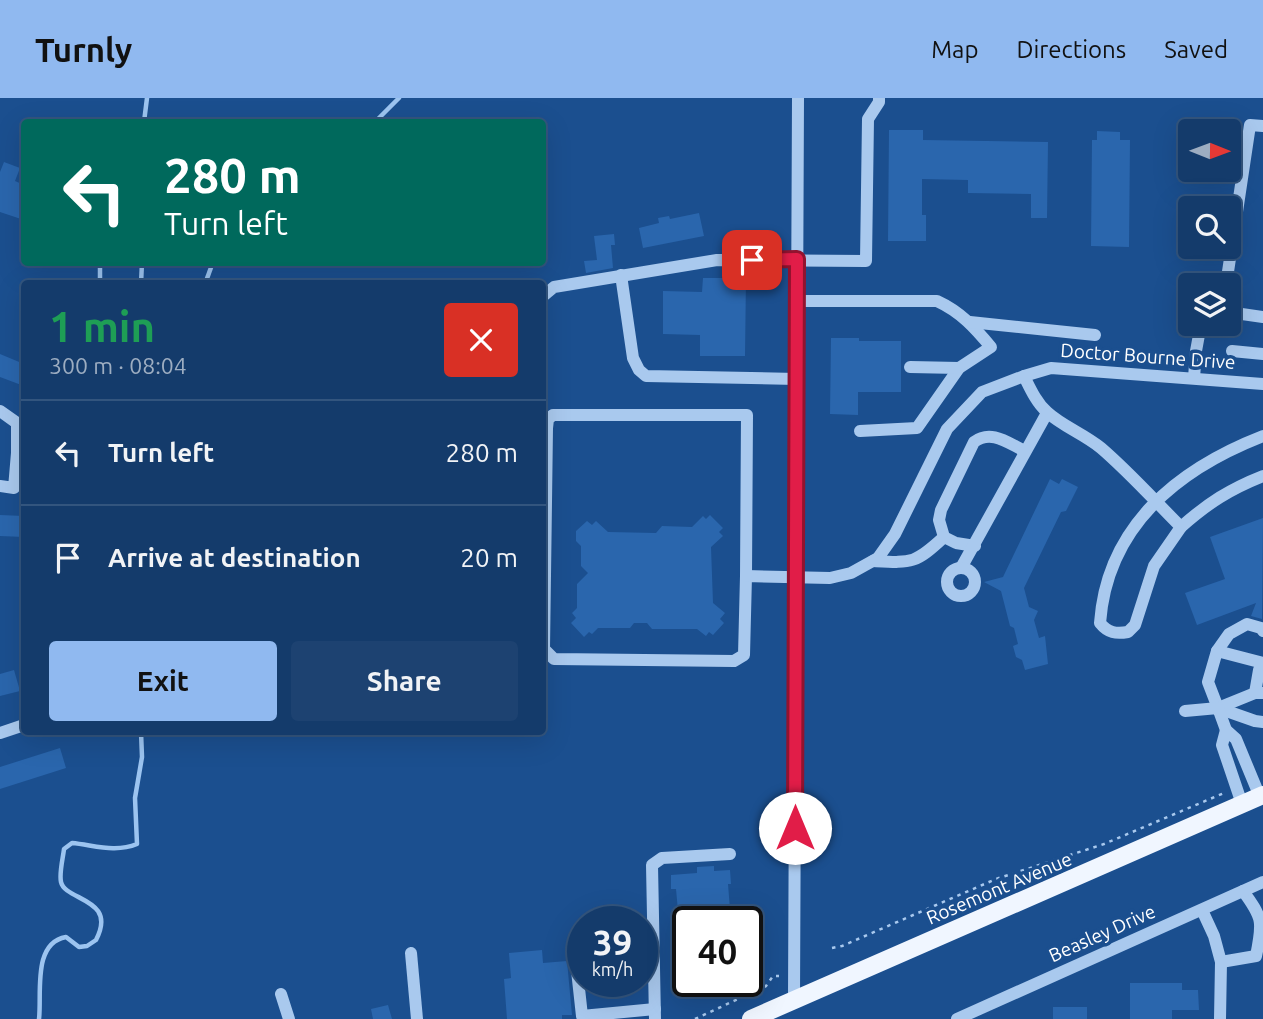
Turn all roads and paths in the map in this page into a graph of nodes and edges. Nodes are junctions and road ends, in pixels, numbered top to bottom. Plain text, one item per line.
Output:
1 (797, 98) edge
2 (879, 98) edge
3 (1263, 126) edge
4 (797, 259) junction
5 (1228, 273) edge
6 (621, 275) junction
7 (546, 294) edge
8 (797, 300) junction
9 (1241, 314) edge
10 (1263, 317) edge
11 (970, 322) junction
12 (1095, 335) dead end
13 (1199, 336) edge
14 (1231, 351) dead end
15 (1263, 354) edge
16 (910, 367) dead end
17 (959, 368) junction
18 (1024, 376) junction
19 (1194, 378) junction
20 (797, 379) junction
21 (1263, 384) edge
22 (0, 411) edge
23 (1047, 413) junction
24 (546, 423) edge
25 (860, 431) dead end
26 (1263, 436) edge
27 (1026, 451) junction
28 (1263, 476) edge
29 (0, 486) edge
30 (1155, 502) junction
31 (1181, 527) junction
32 (944, 537) junction
33 (975, 546) junction
34 (873, 561) junction
35 (961, 568) dead end
36 (746, 576) junction
37 (796, 576) junction
38 (1263, 631) edge
39 (546, 651) edge
40 (1217, 651) junction
41 (1263, 663) edge
42 (1259, 693) edge
43 (1218, 708) junction
44 (1185, 711) dead end
45 (1263, 722) edge
46 (21, 726) edge
47 (1226, 730) junction
48 (0, 733) edge
49 (1227, 792) dead end
50 (1261, 796) edge
51 (1241, 804) junction
52 (730, 854) dead end
53 (1263, 882) edge
54 (1243, 891) junction
55 (650, 906) edge
56 (1202, 910) junction
57 (832, 948) dead end
58 (411, 953) dead end
59 (1221, 962) junction
60 (779, 976) dead end
61 (281, 994) dead end
62 (580, 997) edge
63 (794, 999) junction
64 (655, 1014) edge
65 (289, 1019) edge
66 (417, 1019) edge
67 (695, 1019) edge
68 (751, 1019) edge
69 (957, 1019) edge
70 (1220, 1019) edge

1 - 4 street
2 - 4 street
3 - 5 street
4 - 6 street
4 - 8 street
6 - 7 street
6 - 20 street
8 - 11 street
8 - 20 street
9 - 10 street
11 - 12 street
11 - 17 street
13 - 19 street
14 - 15 street
16 - 17 street
17 - 25 street
18 - 19 street, Doctor Bourne Drive
18 - 23 street
18 - 34 street, Doctor Bourne Drive
19 - 21 street, Doctor Bourne Drive
20 - 37 street
22 - 29 street
23 - 27 street
23 - 30 street
24 - 36 street
26 - 30 street
27 - 32 street
27 - 33 street
28 - 31 street
30 - 31 street
30 - 31 street
32 - 33 street
32 - 34 street
33 - 35 street
34 - 37 street, Doctor Bourne Drive
36 - 37 street, Doctor Bourne Drive
36 - 39 street
37 - 63 street
38 - 40 street
40 - 41 street
40 - 43 street
41 - 42 street
42 - 43 street
43 - 44 street
43 - 45 street
43 - 47 street
46 - 48 street
47 - 50 street
47 - 51 street
49 - 57 path
50 - 51 main road, Rosemont Avenue
51 - 63 main road, Rosemont Avenue
52 - 55 street
53 - 54 street, Beasley Drive
54 - 56 street, Beasley Drive
54 - 59 street
56 - 59 street
56 - 69 street, Beasley Drive
58 - 66 street
59 - 70 street
60 - 67 path
61 - 65 street
62 - 64 street
63 - 68 main road, Rosemont Avenue

